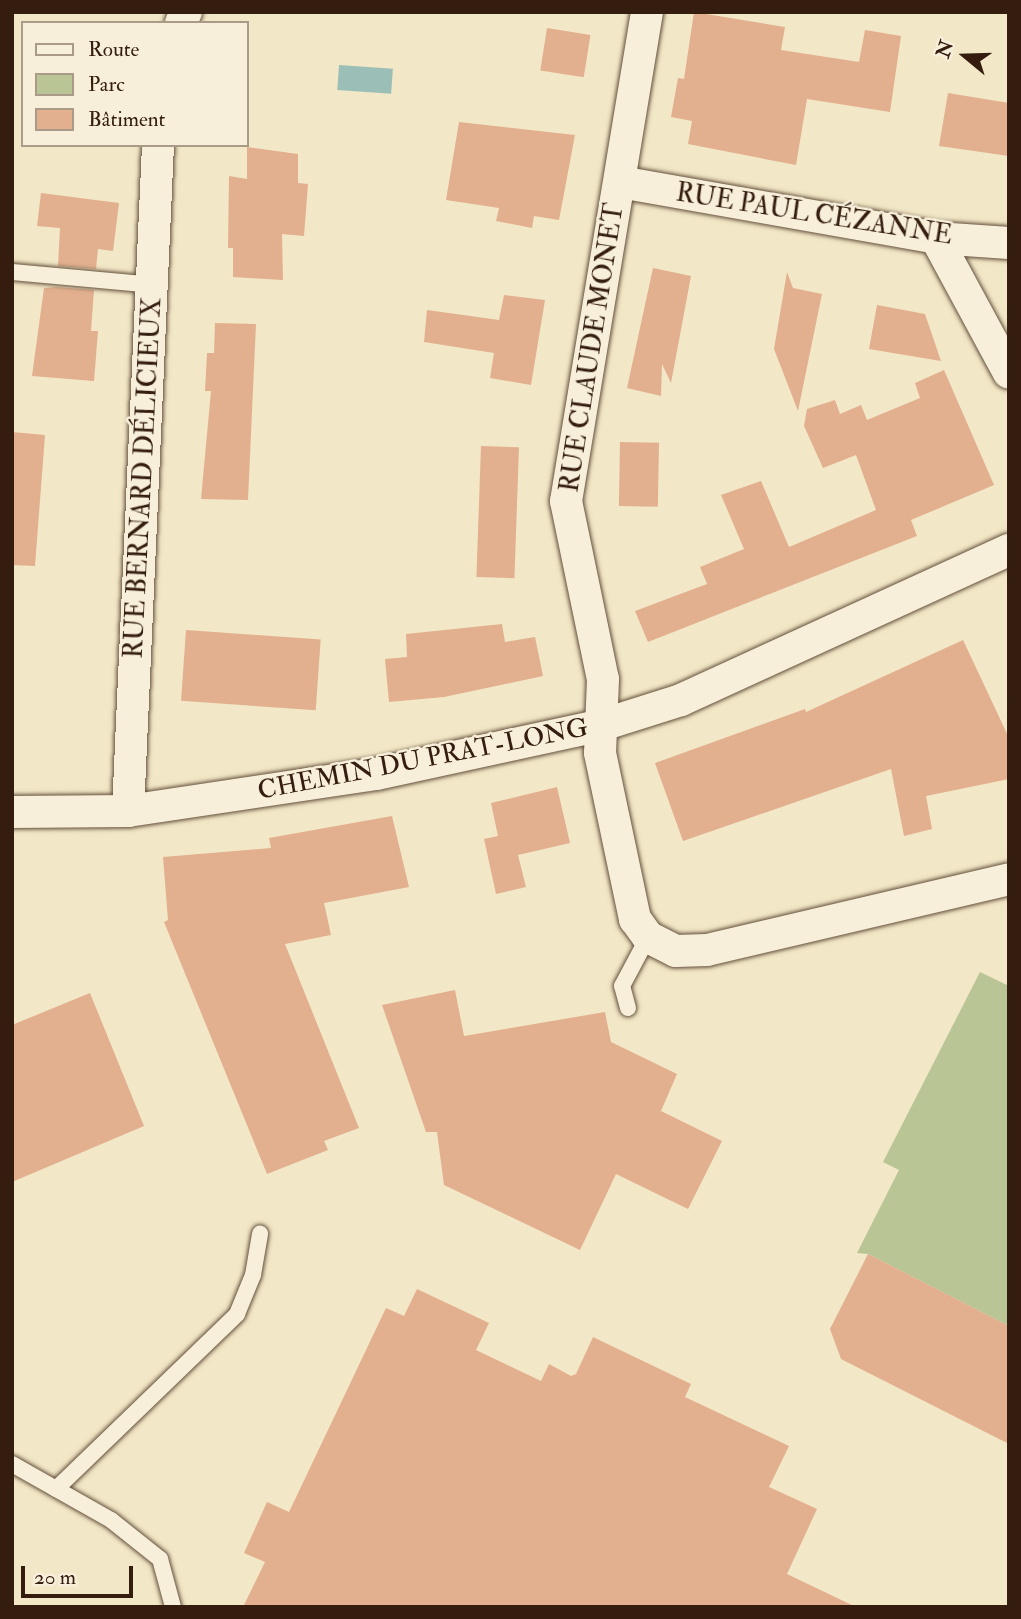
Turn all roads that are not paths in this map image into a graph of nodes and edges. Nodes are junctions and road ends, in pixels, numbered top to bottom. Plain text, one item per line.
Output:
1 (647, 12) edge
2 (158, 147) edge
3 (620, 182) junction
4 (936, 238) junction
5 (1009, 243) edge
6 (12, 272) edge
7 (154, 285) junction
8 (1009, 373) edge
9 (1009, 550) edge
10 (603, 725) junction
11 (12, 811) edge
12 (128, 811) junction
13 (1009, 879) edge
14 (648, 937) junction
15 (628, 1008) dead end
16 (260, 1234) dead end
17 (12, 1464) edge
18 (56, 1489) junction
19 (173, 1607) edge

1 - 3 street, RUE CLAUDE MONET
2 - 7 street, RUE BERNARD DÉLICIEUX
3 - 4 street, RUE PAUL CÉZANNE
3 - 10 street, RUE CLAUDE MONET
4 - 5 street, RUE PAUL CÉZANNE
4 - 8 street
6 - 7 lane
7 - 12 street, RUE BERNARD DÉLICIEUX
9 - 10 street, CHEMIN DU PRAT-LONG
10 - 12 street, CHEMIN DU PRAT-LONG
10 - 14 street, RUE CLAUDE MONET
11 - 12 street, CHEMIN DU PRAT-LONG
13 - 14 street
14 - 15 lane
16 - 18 lane
17 - 18 lane
18 - 19 lane

